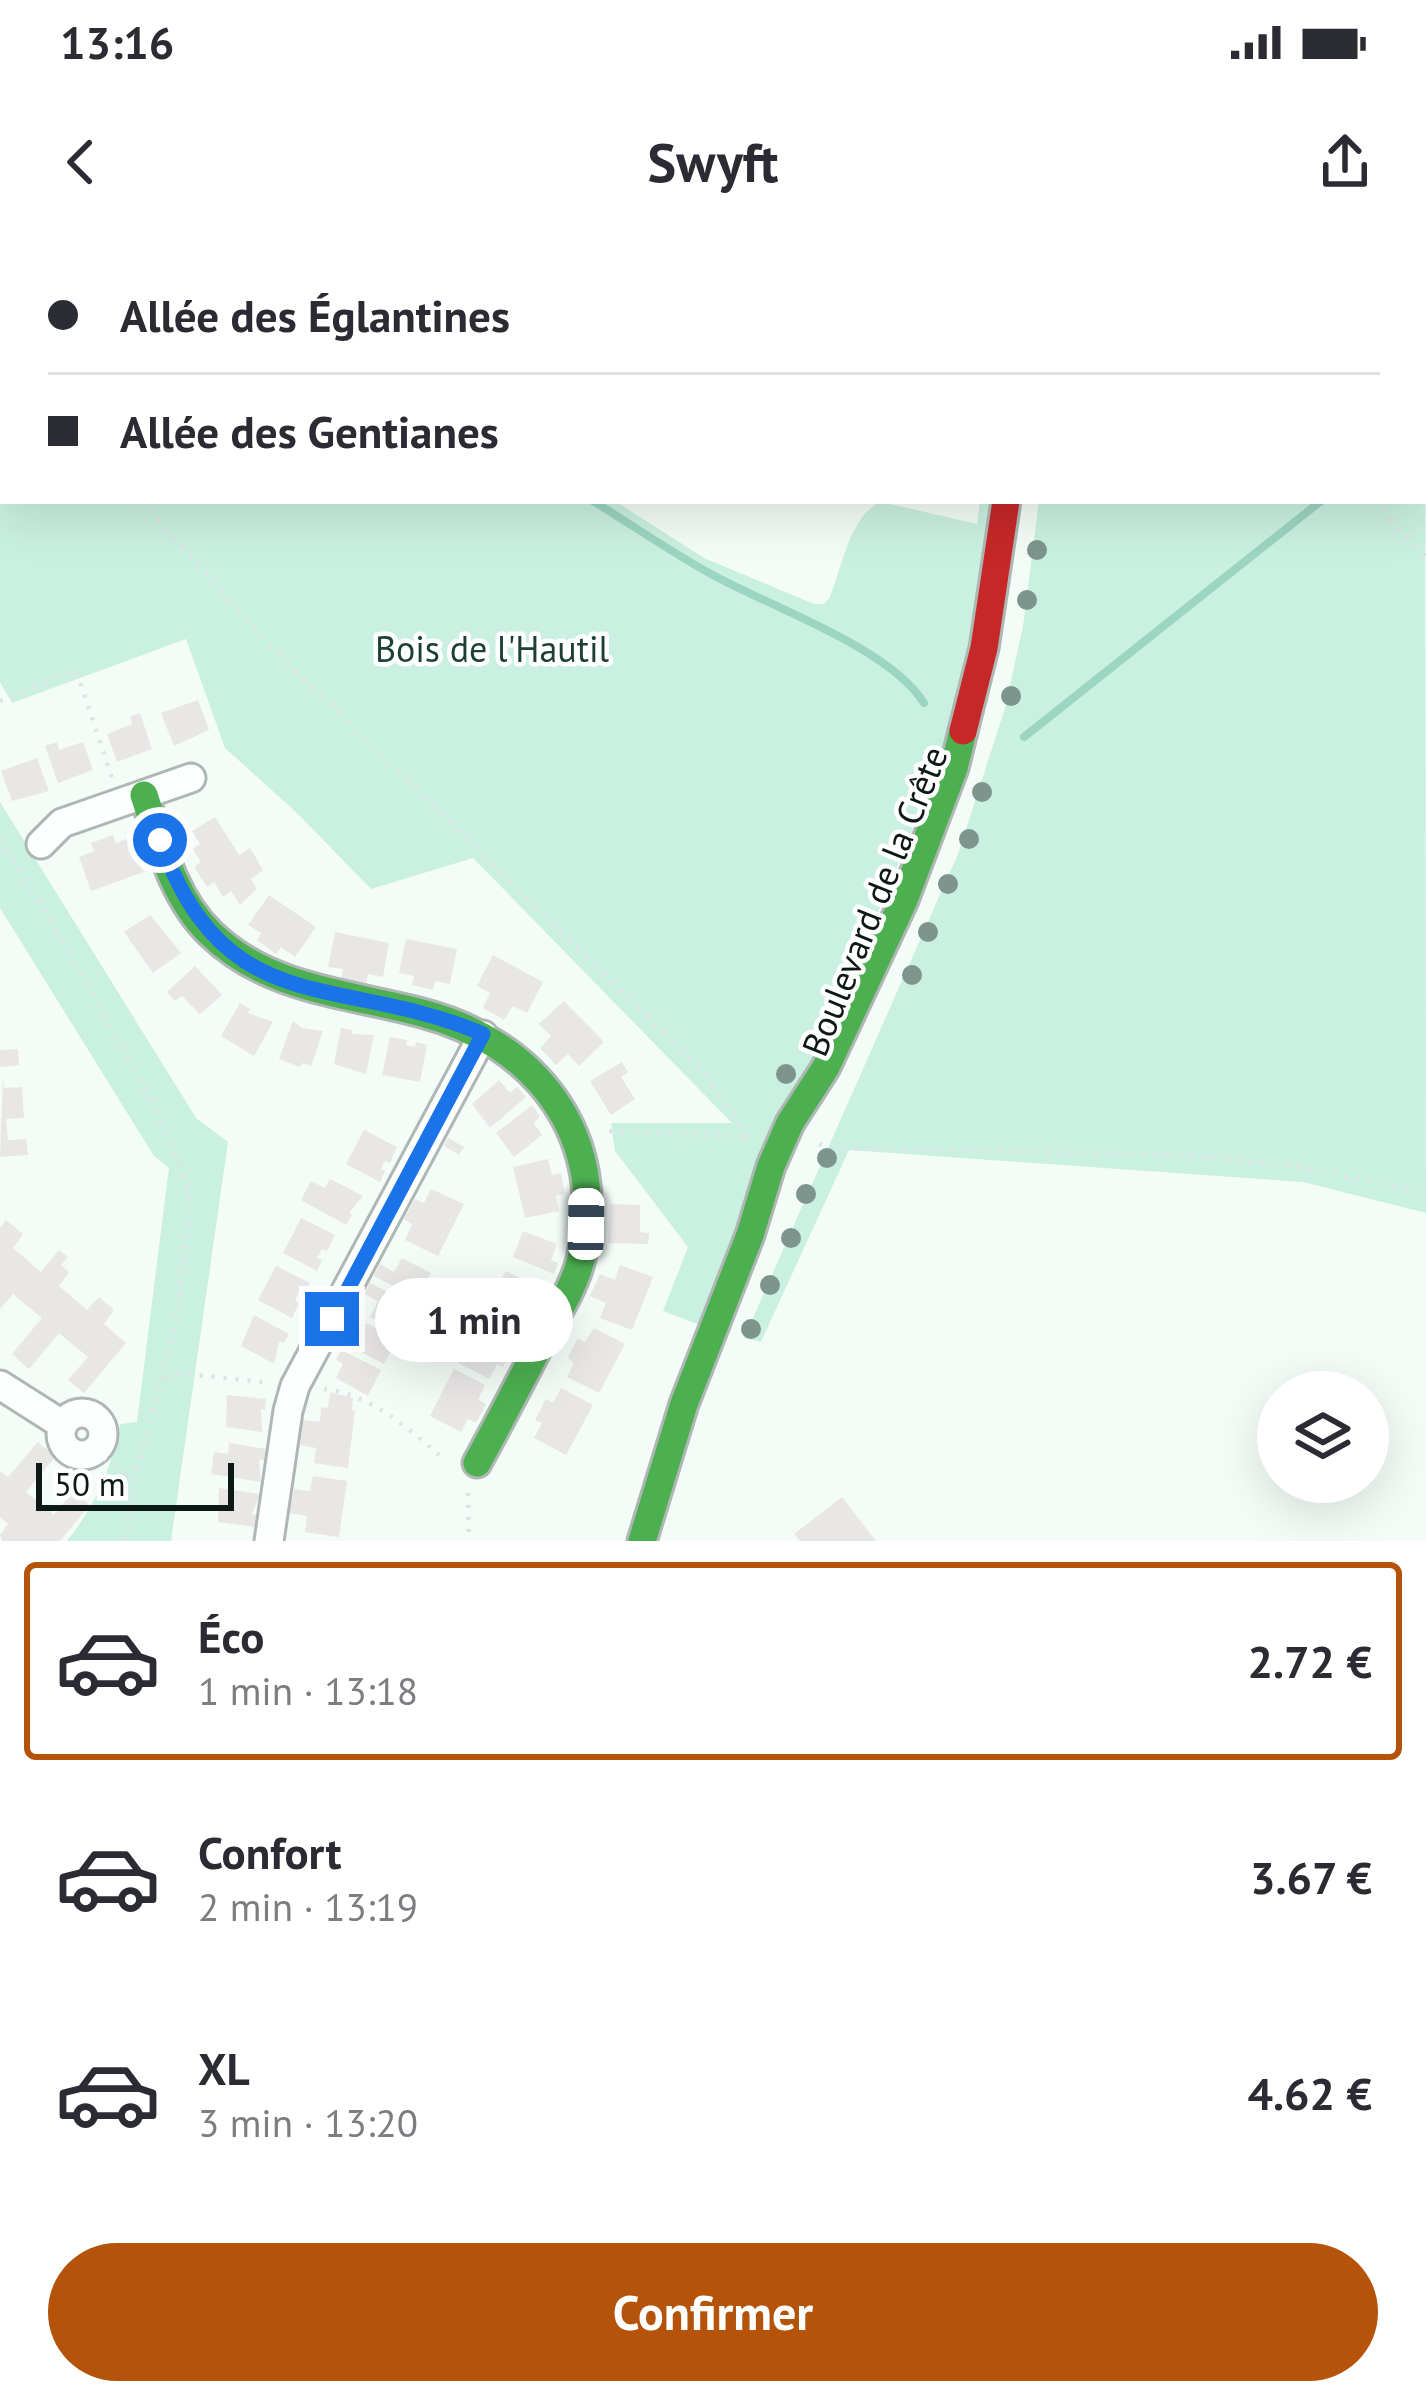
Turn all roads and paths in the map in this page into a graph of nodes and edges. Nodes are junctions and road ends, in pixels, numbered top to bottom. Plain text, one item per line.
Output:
1 (145, 504) edge
2 (1006, 504) edge
3 (1021, 504) edge
4 (1378, 504) edge
5 (1426, 557) edge
6 (0, 701) edge
7 (190, 778) dead end
8 (132, 799) junction
9 (0, 838) edge
10 (41, 844) dead end
11 (483, 1034) junction
12 (577, 1138) junction
13 (819, 1144) dead end
14 (1426, 1193) edge
15 (732, 1303) junction
16 (0, 1384) edge
17 (160, 1384) dead end
18 (94, 1451) joint
19 (472, 1471) joint
20 (126, 1541) edge
21 (269, 1541) edge
22 (469, 1541) edge
23 (642, 1541) edge
24 (659, 1541) edge

1 - 12 path
2 - 15 street, Boulevard de la Crête
3 - 15 street, Boulevard de la Crête
4 - 5 path
6 - 8 path
7 - 8 street
8 - 10 street
8 - 11 street
9 - 17 path
11 - 12 street
11 - 21 street
12 - 19 street
13 - 14 path
15 - 23 street
15 - 24 street
16 - 18 street
18 - 20 path
19 - 22 path

